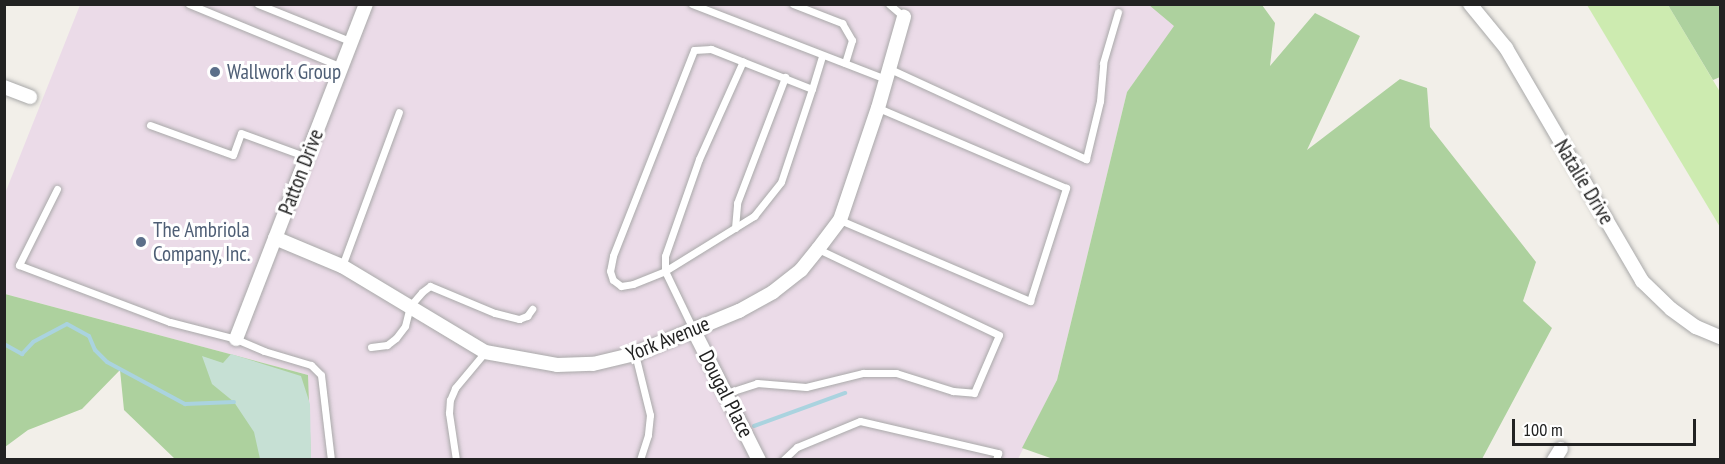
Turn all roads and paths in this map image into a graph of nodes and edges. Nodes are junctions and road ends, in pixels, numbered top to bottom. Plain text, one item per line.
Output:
1 (189, 4) edge
2 (258, 4) edge
3 (366, 4) edge
4 (692, 4) edge
5 (793, 4) edge
6 (889, 4) edge
7 (1470, 4) edge
8 (1118, 12) dead end
9 (904, 17) joint
10 (352, 42) junction
11 (822, 56) junction
12 (743, 61) junction
13 (845, 63) junction
14 (342, 67) junction
15 (888, 74) junction
16 (785, 77) junction
17 (4, 87) edge
18 (812, 89) junction
19 (30, 97) dead end
20 (878, 108) junction
21 (399, 112) dead end
22 (150, 125) dead end
23 (307, 157) junction
24 (57, 189) dead end
25 (840, 220) junction
26 (735, 228) junction
27 (275, 238) junction
28 (818, 249) junction
29 (342, 266) junction
30 (665, 271) junction
31 (410, 306) junction
32 (532, 309) dead end
33 (693, 329) junction
34 (1720, 337) edge
35 (236, 339) junction
36 (371, 347) dead end
37 (485, 352) junction
38 (635, 354) junction
39 (728, 393) junction
40 (331, 459) edge
41 (456, 459) edge
42 (640, 459) edge
43 (759, 459) edge
44 (783, 459) edge
45 (996, 459) edge

1 - 14 lane
2 - 10 lane
3 - 10 street, Patton Drive
4 - 11 lane
5 - 13 lane
6 - 9 lane
7 - 34 street, Natalie Drive
8 - 15 lane
9 - 15 street, York Avenue
10 - 14 street, Patton Drive
11 - 13 lane
11 - 18 lane
12 - 16 lane
12 - 30 lane
12 - 30 lane
13 - 15 lane
14 - 23 street, Patton Drive
15 - 20 street, York Avenue
16 - 18 lane
16 - 26 lane
17 - 19 street
18 - 26 lane
20 - 25 street, York Avenue
20 - 25 lane
21 - 29 lane
22 - 23 lane
23 - 27 street, Patton Drive
24 - 35 lane
25 - 28 street, York Avenue
26 - 30 lane
27 - 29 street, York Avenue
27 - 35 street, Patton Drive
28 - 33 street, York Avenue
28 - 39 lane
29 - 31 street, York Avenue
30 - 33 lane
31 - 32 lane
31 - 36 lane
31 - 37 street, York Avenue
33 - 38 street, York Avenue
33 - 39 street, Dougal Place
35 - 40 lane
37 - 38 street, York Avenue
37 - 41 lane
38 - 42 lane
39 - 43 street, Dougal Place
44 - 45 lane

